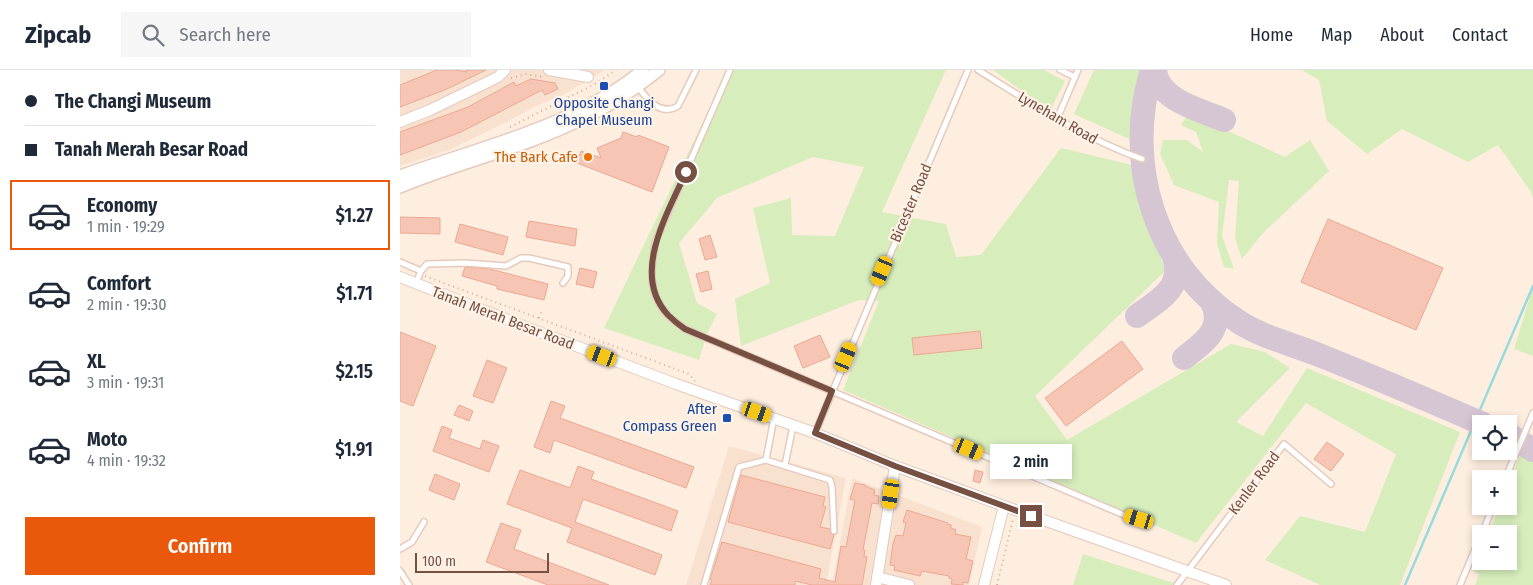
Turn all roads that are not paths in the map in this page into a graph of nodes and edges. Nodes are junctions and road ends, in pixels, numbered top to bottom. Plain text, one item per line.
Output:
1 (643, 70) edge
2 (660, 70) edge
3 (696, 70) edge
4 (730, 70) edge
5 (968, 70) edge
6 (978, 70) edge
7 (1060, 70) edge
8 (1078, 70) edge
9 (547, 74) edge
10 (507, 75) edge
11 (1075, 76) junction
12 (588, 77) road end
13 (638, 87) junction
14 (1057, 119) junction
15 (400, 122) edge
16 (1142, 159) dead end
17 (400, 176) edge
18 (400, 187) edge
19 (400, 262) edge
20 (419, 276) junction
21 (400, 277) edge
22 (563, 283) dead end
23 (832, 391) junction
24 (1533, 413) edge
25 (774, 418) junction
26 (793, 425) junction
27 (815, 433) junction
28 (766, 460) junction
29 (786, 465) junction
30 (895, 466) junction
31 (1509, 470) edge
32 (1331, 484) dead end
33 (1004, 506) junction
34 (1139, 519) dead end
35 (424, 522) dead end
36 (834, 531) dead end
37 (400, 549) edge
38 (1472, 556) edge
39 (400, 571) edge
40 (1188, 571) junction
41 (876, 581) edge
42 (409, 585) edge
43 (704, 585) edge
44 (909, 585) edge
45 (984, 585) edge
46 (1177, 585) edge
47 (1226, 585) edge
48 (1460, 585) edge

1 - 17 street
2 - 13 street
3 - 13 lane
4 - 23 lane
5 - 23 lane, Bicester Road
6 - 14 lane, Lyneham Road
7 - 11 lane
8 - 11 lane
9 - 12 street
10 - 15 street
11 - 14 lane
13 - 18 street
14 - 16 lane, Lyneham Road
19 - 20 lane
20 - 21 street, Tanah Merah Besar Road
20 - 22 lane
20 - 25 street, Tanah Merah Besar Road
23 - 27 lane, Bicester Road
23 - 34 lane
24 - 31 lane
25 - 26 street, Tanah Merah Besar Road
25 - 28 lane
26 - 27 street, Tanah Merah Besar Road
26 - 29 lane
27 - 30 street, Tanah Merah Besar Road
28 - 29 lane
28 - 43 lane
29 - 36 lane
30 - 33 street, Tanah Merah Besar Road
30 - 41 street
32 - 40 lane, Kenler Road
33 - 40 street, Tanah Merah Besar Road
33 - 45 street
35 - 37 lane
38 - 48 lane
39 - 42 lane
40 - 46 lane
40 - 47 street, Tanah Merah Besar Road
41 - 44 street

